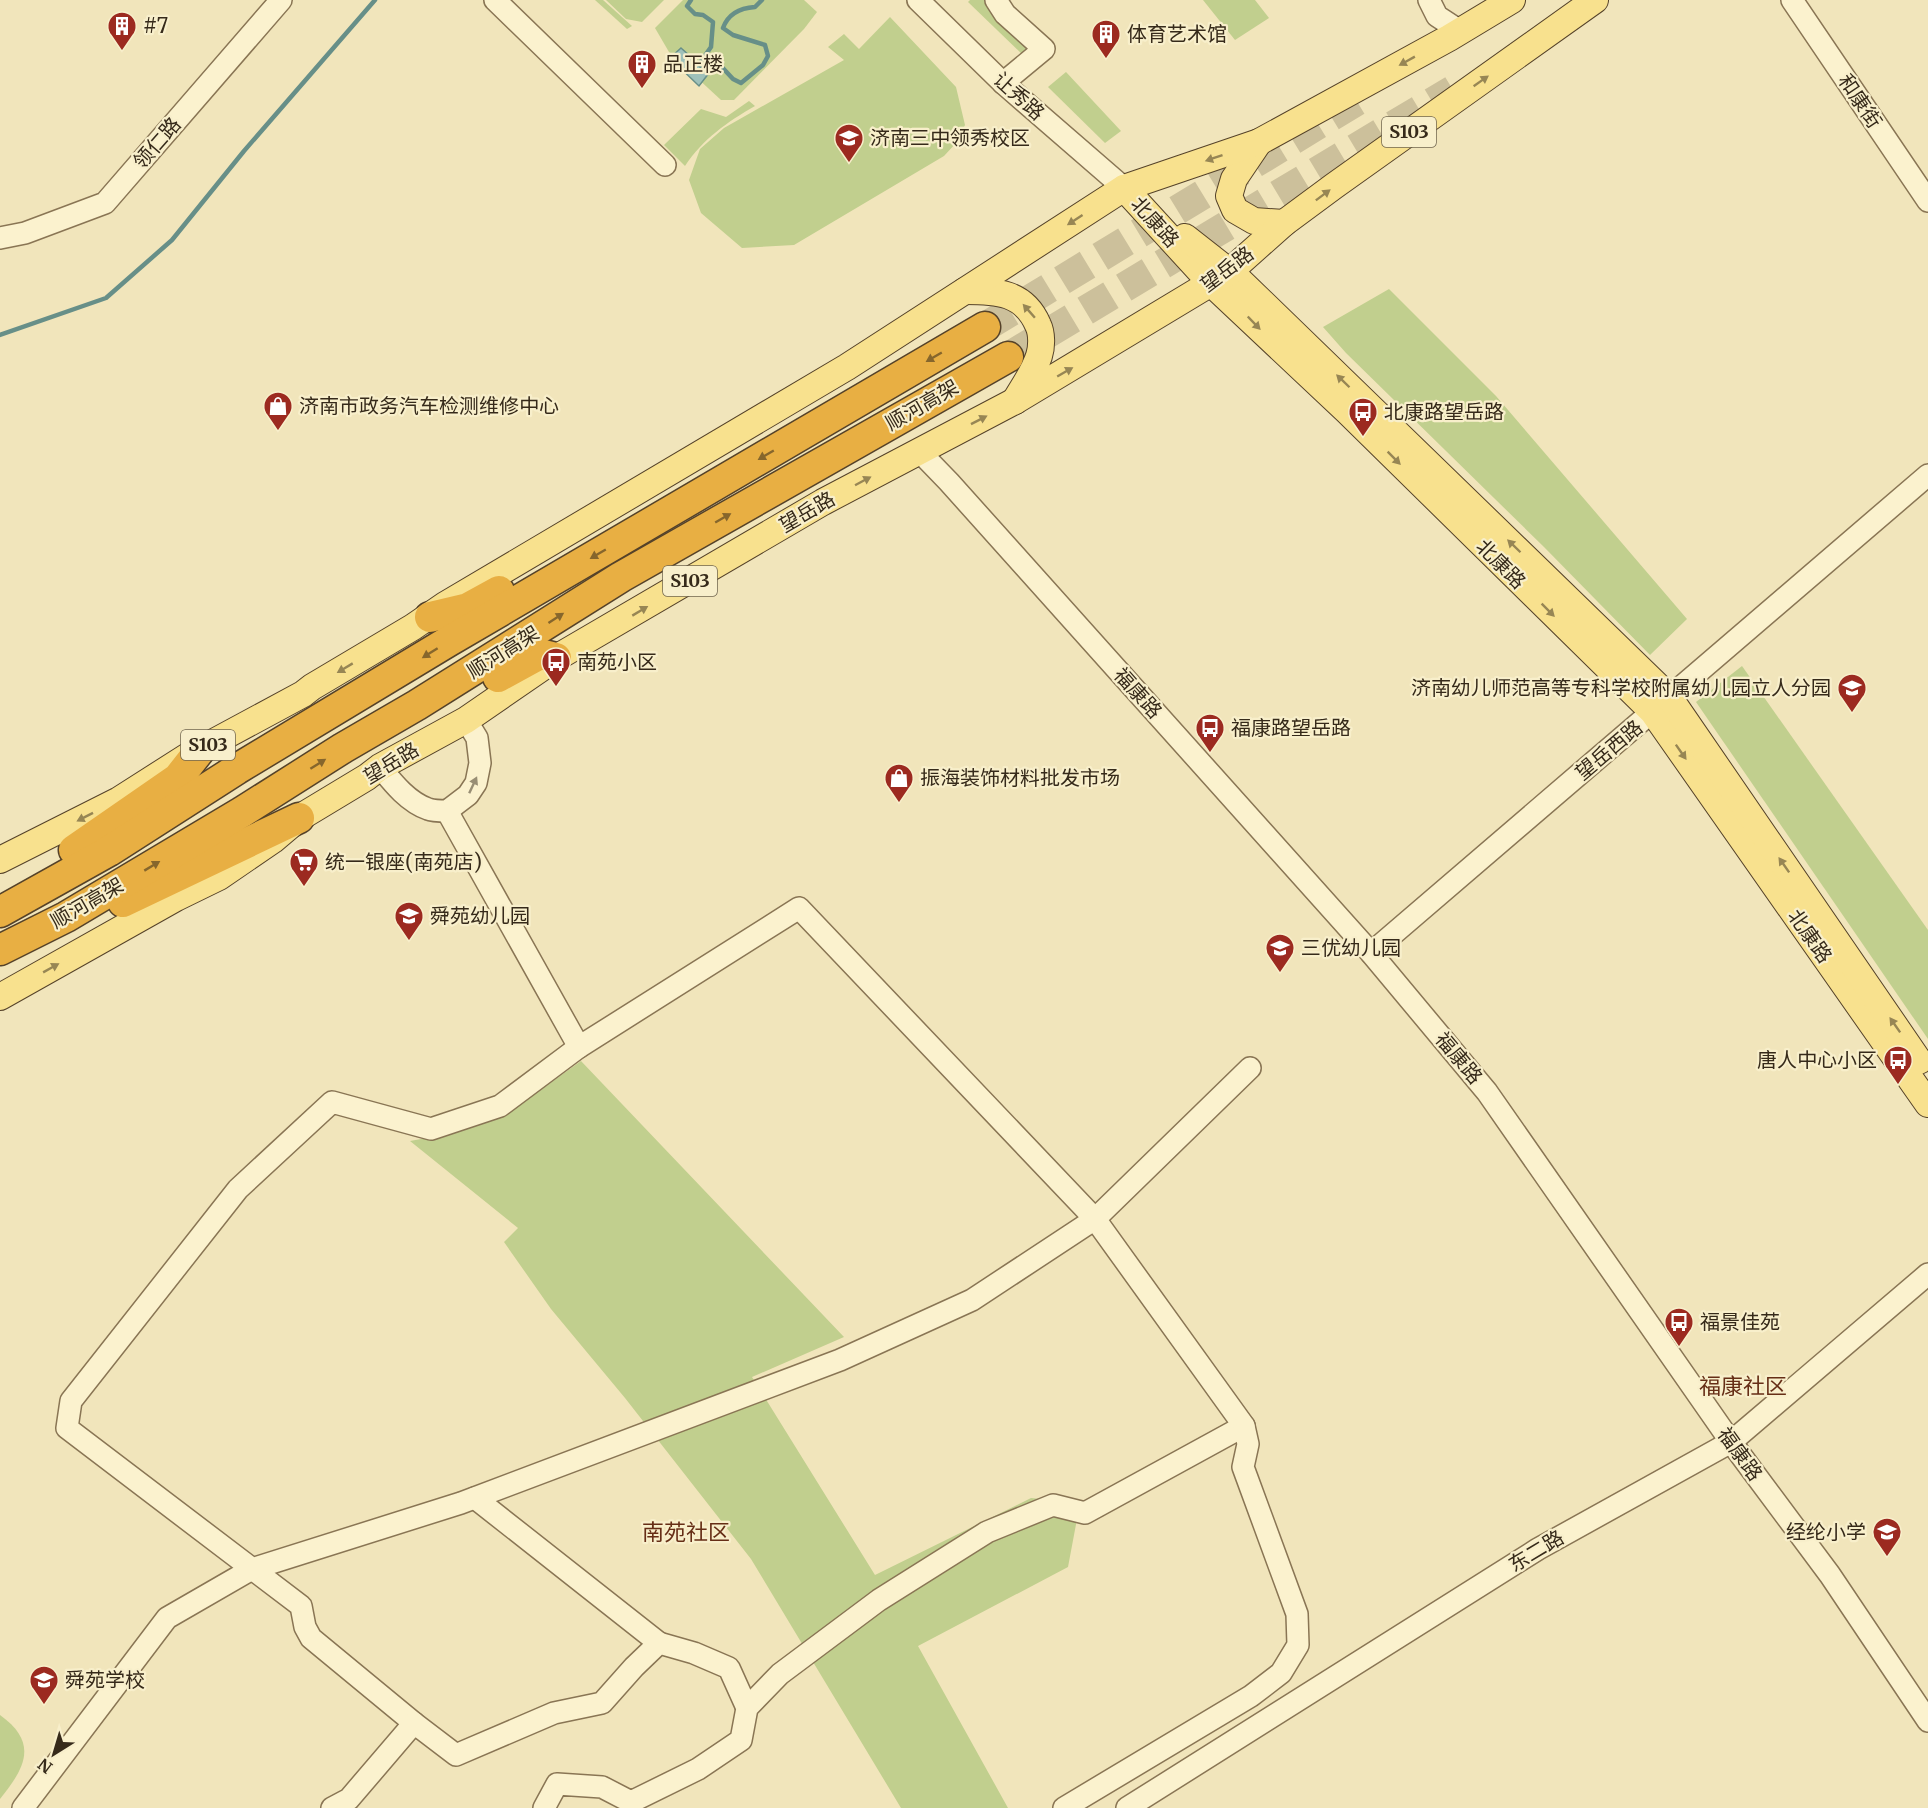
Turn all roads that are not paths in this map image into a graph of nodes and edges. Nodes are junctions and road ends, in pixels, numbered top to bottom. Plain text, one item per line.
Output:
1 (281, 0) edge
2 (495, 0) edge
3 (918, 0) edge
4 (996, 0) edge
5 (1429, 0) edge
6 (1512, 0) edge
7 (1595, 0) edge
8 (1792, 0) edge
9 (1460, 31) junction
10 (1003, 83) junction
11 (1259, 142) junction
12 (665, 165) dead end
13 (1124, 188) junction
14 (1928, 201) edge
15 (1284, 223) junction
16 (0, 238) edge
17 (1220, 278) junction
18 (965, 291) junction
19 (985, 327) tunnel mouth
20 (1008, 357) tunnel mouth
21 (1015, 401) junction
22 (919, 451) junction
23 (1928, 475) edge
24 (568, 571) junction
25 (430, 617) junction
26 (556, 658) junction
27 (1661, 704) junction
28 (417, 705) junction
29 (466, 720) junction
30 (200, 750) junction
31 (380, 767) junction
32 (447, 811) junction
33 (299, 818) junction
34 (0, 860) edge
35 (30, 894) junction
36 (0, 912) edge
37 (66, 917) junction
38 (0, 950) edge
39 (1371, 953) junction
40 (0, 997) edge
41 (579, 1047) junction
42 (1250, 1068) dead end
43 (1928, 1074) edge
44 (1928, 1104) edge
45 (1095, 1219) junction
46 (1928, 1274) edge
47 (1244, 1426) junction
48 (1731, 1442) junction
49 (475, 1498) junction
50 (252, 1569) junction
51 (659, 1643) junction
52 (747, 1708) junction
53 (1928, 1721) edge
54 (414, 1723) junction
55 (23, 1808) edge
56 (332, 1808) edge
57 (544, 1808) edge
58 (1064, 1808) edge
59 (1127, 1808) edge

1 - 16 street, 领仁路
2 - 12 street
3 - 10 street, 让秀路
4 - 10 street
5 - 9 street
6 - 9 main road, S103
15 -> 7 main road, 望岳路 / S103
8 - 14 street, 和康街
9 -> 11 main road, S103
10 - 13 street, 让秀路
11 -> 13 main road, S103
11 - 15 main road
13 - 17 main road, 北康路
13 -> 18 main road, S103
15 - 17 main road, 望岳路 / S103
21 -> 17 main road, 望岳路 / S103
17 - 27 main road, 北康路
21 -> 18 main road
18 - 25 main road, S103
19 -> 24 highway, 顺河高架
28 -> 20 highway, 顺河高架
22 -> 21 main road, 望岳路 / S103
26 -> 22 main road, 望岳路 / S103
22 - 39 street, 福康路
23 - 27 street, 望岳西路
24 - 25 highway
24 -> 35 highway, 顺河高架
25 -> 30 main road, S103
26 - 28 highway
26 - 29 main road, 望岳路 / S103
27 - 39 street, 望岳西路
43 -> 27 main road, 北康路
27 -> 44 main road, 北康路
37 -> 28 highway, 顺河高架
29 - 31 main road, 望岳路 / S103
32 -> 29 street
30 -> 34 main road, S103
30 - 35 highway
31 - 32 street
31 - 33 main road, 望岳路 / S103
32 - 41 street
33 - 37 highway
40 -> 33 main road, 望岳路 / S103
35 - 36 highway, 顺河高架
37 - 38 highway, 顺河高架
39 - 48 street, 福康路
41 - 45 street
41 - 50 street
42 - 45 street
45 - 47 street
45 - 49 street
46 - 48 street, 东二路
47 - 52 street
47 - 58 street
48 - 53 street, 福康路
48 - 59 street, 东二路
49 - 50 street
49 - 51 street
50 - 54 street
50 - 55 street
51 - 52 street
51 - 54 street
52 - 57 street
54 - 56 street

